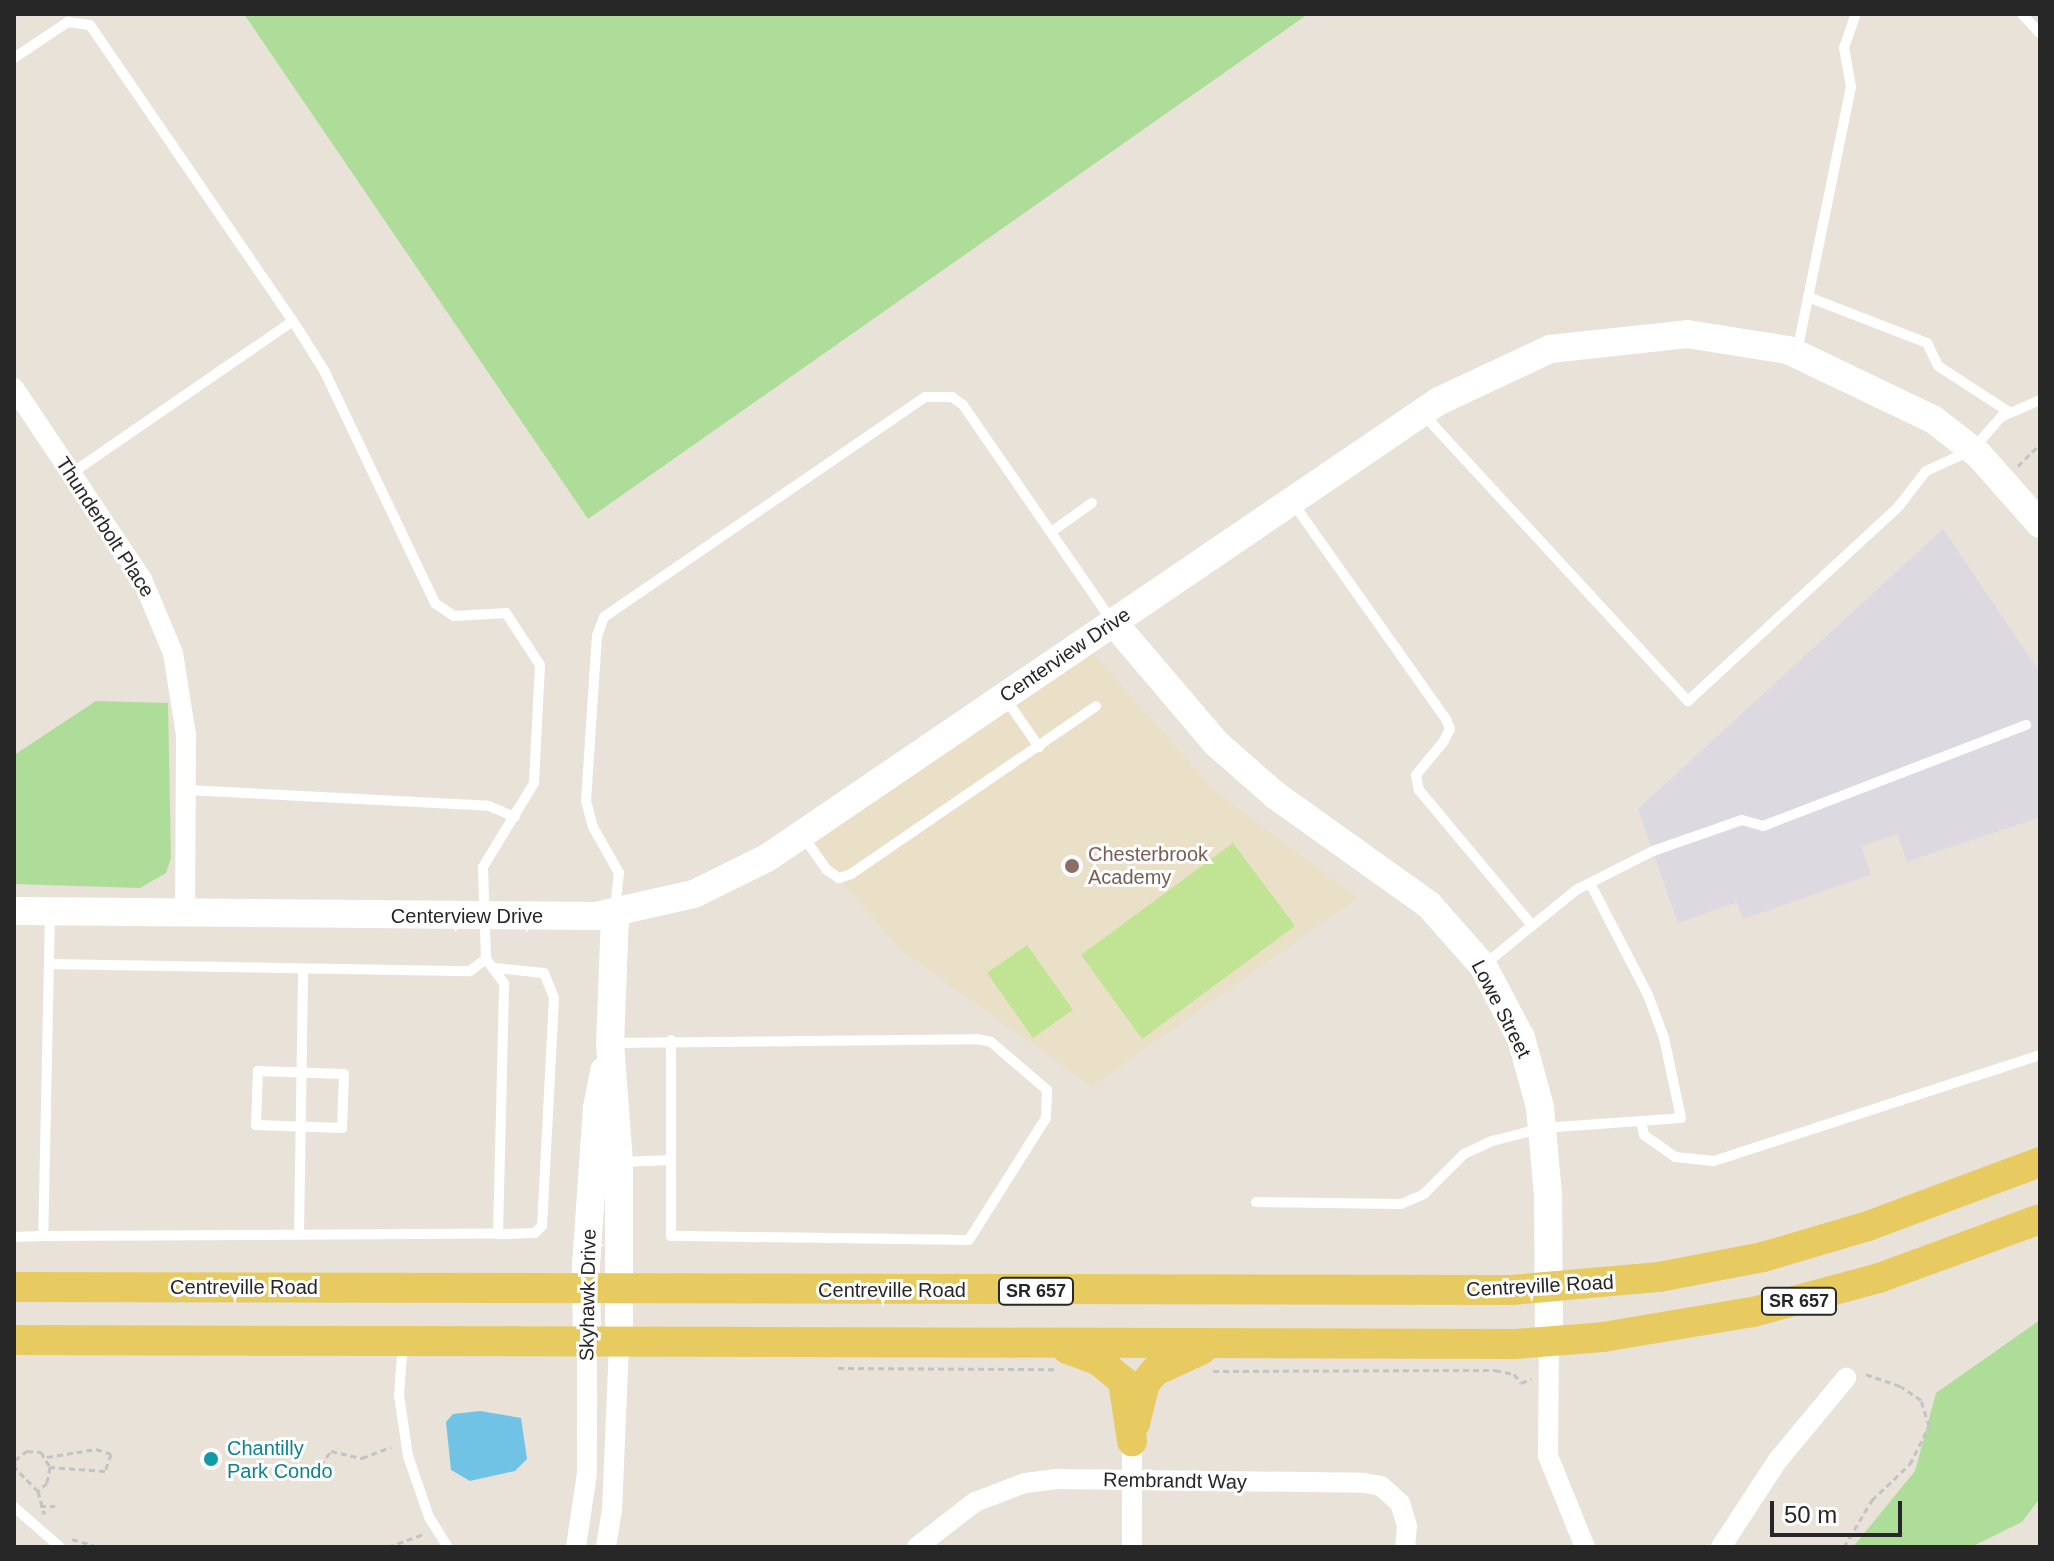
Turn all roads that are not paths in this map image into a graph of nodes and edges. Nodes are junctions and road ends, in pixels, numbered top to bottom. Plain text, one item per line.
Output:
1 (1856, 14) edge
2 (2022, 14) edge
3 (2040, 33) edge
4 (14, 58) edge
5 (1808, 297) junction
6 (293, 321) junction
7 (1796, 354) junction
8 (14, 388) edge
9 (2040, 400) edge
10 (2009, 412) junction
11 (1421, 413) junction
12 (1972, 450) junction
13 (72, 473) junction
14 (1292, 501) junction
15 (1092, 503) dead end
16 (2040, 524) edge
17 (1051, 532) junction
18 (1113, 622) junction
19 (1004, 697) junction
20 (1096, 706) dead end
21 (2026, 725) dead end
22 (1039, 747) junction
23 (187, 790) junction
24 (515, 817) junction
25 (802, 834) junction
26 (1590, 883) junction
27 (14, 911) edge
28 (50, 912) junction
29 (185, 914) junction
30 (615, 915) junction
31 (481, 916) junction
32 (1532, 925) junction
33 (486, 959) junction
34 (49, 964) junction
35 (1483, 966) junction
36 (495, 968) junction
37 (303, 970) junction
38 (671, 1040) junction
39 (610, 1043) junction
40 (2040, 1055) edge
41 (302, 1073) junction
42 (1641, 1121) junction
43 (301, 1126) junction
44 (1543, 1128) junction
45 (671, 1160) junction
46 (619, 1162) junction
47 (2040, 1162) edge
48 (1256, 1202) dead end
49 (2040, 1219) edge
50 (299, 1234) junction
51 (498, 1234) junction
52 (43, 1236) junction
53 (14, 1237) edge
54 (14, 1287) edge
55 (586, 1288) junction
56 (619, 1288) junction
57 (1549, 1288) junction
58 (14, 1340) edge
59 (403, 1341) junction
60 (587, 1341) junction
61 (619, 1341) junction
62 (1549, 1341) junction
63 (1041, 1342) junction
64 (1212, 1357) junction
65 (1846, 1378) road end
66 (1132, 1441) junction
67 (1132, 1480) junction
68 (14, 1507) edge
69 (64, 1543) edge
70 (448, 1547) edge
71 (576, 1547) edge
72 (606, 1547) edge
73 (917, 1547) edge
74 (1132, 1547) edge
75 (1405, 1547) edge
76 (1585, 1547) edge
77 (1721, 1547) edge

1 - 5 lane
2 - 3 lane
4 - 6 lane
5 - 7 lane
5 - 10 lane
6 - 13 lane
6 - 24 lane
7 - 11 street, Centerview Drive
7 - 12 street, Centerview Drive
8 - 13 street, Thunderbolt Place
9 - 10 lane
10 - 12 lane
11 - 12 lane
11 - 14 street, Centerview Drive
12 - 16 street, Centerview Drive
13 - 23 street, Thunderbolt Place
14 - 18 street, Centerview Drive
14 - 32 lane
15 - 17 lane
17 - 18 lane
17 - 30 lane
18 - 19 street, Centerview Drive
18 - 35 street, Lowe Street
19 - 22 lane
19 - 25 street, Centerview Drive
20 - 22 lane
21 - 26 lane
22 - 25 lane
23 - 24 lane
23 - 29 street, Thunderbolt Place
24 - 31 lane
25 - 30 street, Centerview Drive
26 - 32 lane
26 - 42 lane
27 - 28 street, Centerview Drive
28 - 29 street, Centerview Drive
28 - 34 lane
29 - 31 street, Centerview Drive
30 - 31 street, Centerview Drive
30 - 39 street, Skyhawk Drive
31 - 33 lane
32 - 35 lane
33 - 36 lane
33 - 37 lane
34 - 37 lane
34 - 52 lane
35 - 44 street, Lowe Street
36 - 51 lane
36 - 51 lane
37 - 41 lane
38 - 39 lane
38 - 45 lane
38 - 45 lane
39 - 46 street, Skyhawk Drive
39 - 55 street, Skyhawk Drive
40 - 42 lane
41 - 43 lane
41 - 43 lane
41 - 43 lane
42 - 44 lane
43 - 50 lane
44 - 48 lane
44 - 57 street, Lowe Street
45 - 46 lane
46 - 56 street, Skyhawk Drive
47 - 57 main road, Centreville Road / SR 657
49 - 62 main road, SR 657
50 - 51 lane
50 - 52 lane
52 - 53 lane
54 - 55 main road, Centreville Road / SR 657
55 - 56 main road, Centreville Road / SR 657
55 - 60 street, Skyhawk Drive
56 - 57 main road, Centreville Road / SR 657
56 - 61 street, Skyhawk Drive
57 - 62 street, Lowe Street
58 - 59 main road, SR 657
59 - 60 main road, SR 657
59 - 70 lane
60 - 61 main road, SR 657
60 - 71 street, Skyhawk Drive
61 - 63 main road, SR 657
61 - 72 street, Skyhawk Drive
62 - 64 main road, SR 657
62 - 76 street, Lowe Street
63 - 64 main road, SR 657
63 - 66 main road
64 - 66 main road
65 - 77 street
66 - 67 street
67 - 73 street, Rembrandt Way
67 - 74 street
67 - 75 street, Rembrandt Way
68 - 69 lane

